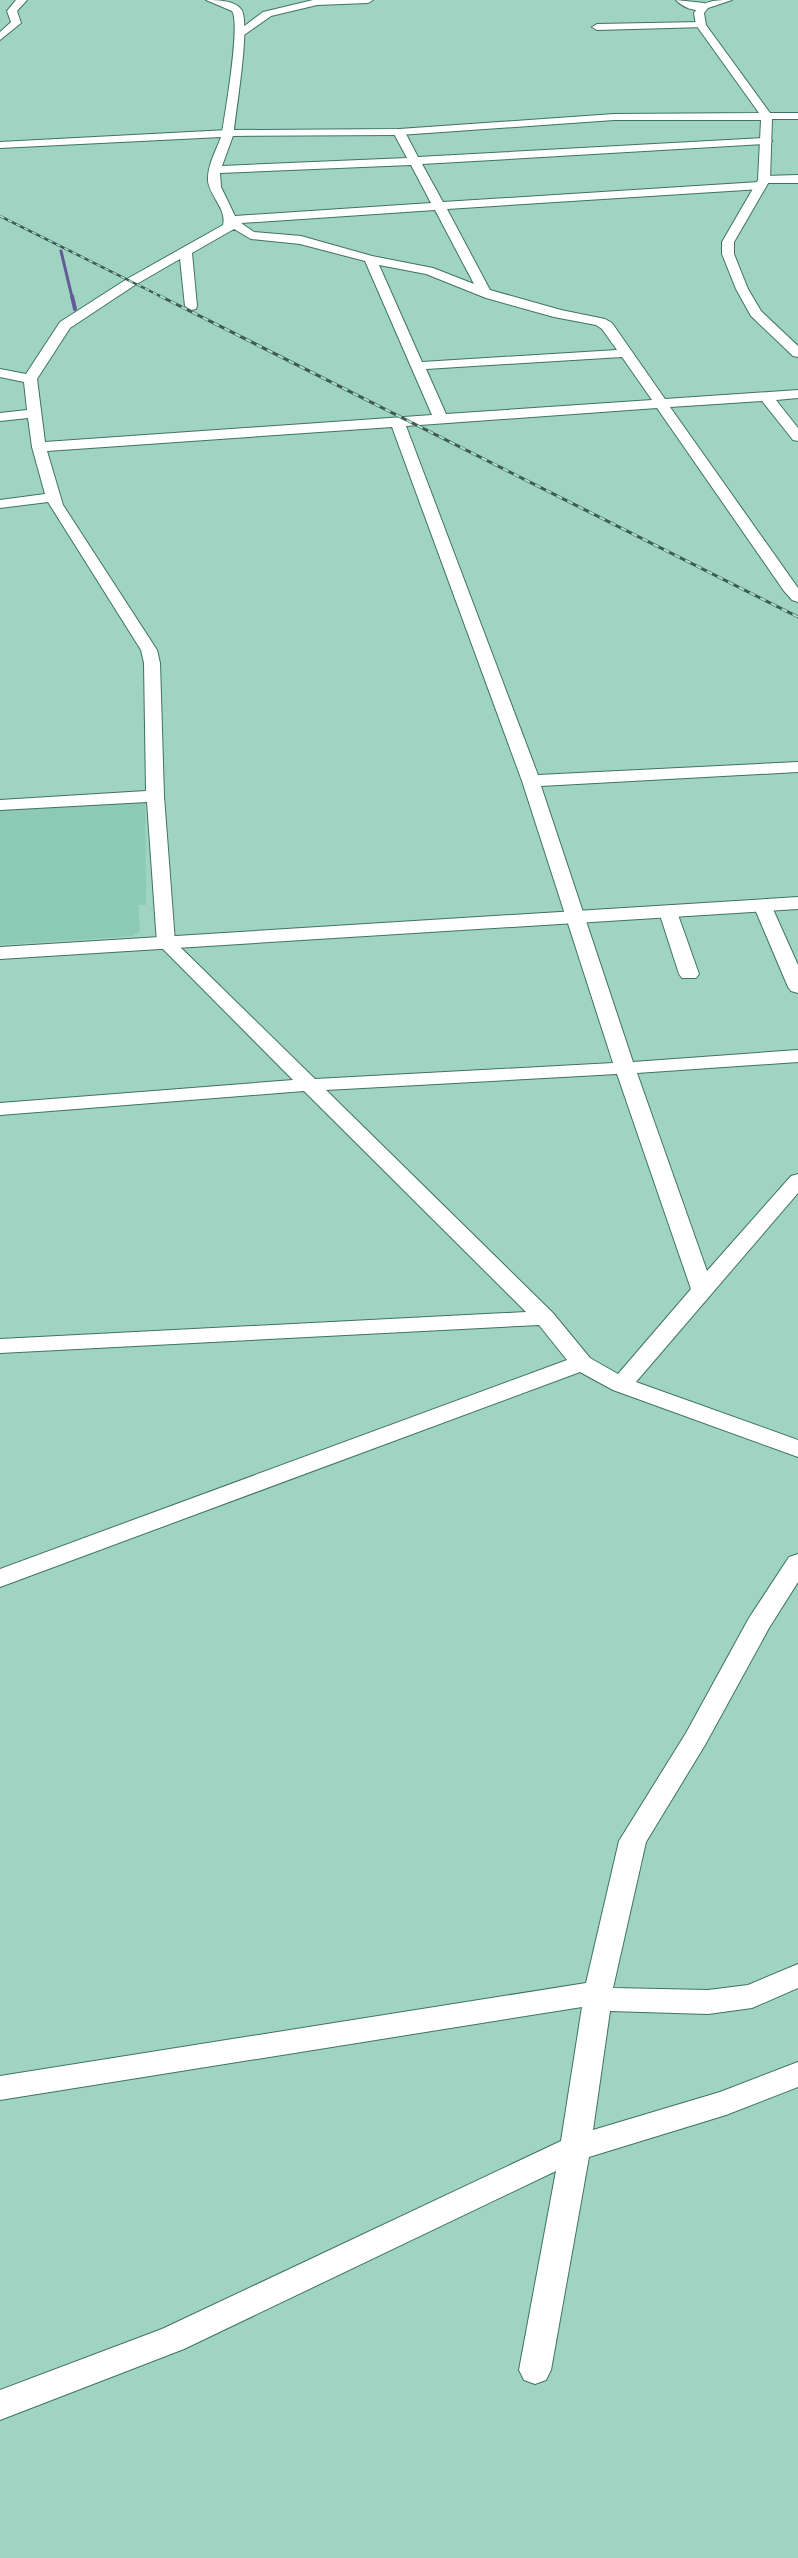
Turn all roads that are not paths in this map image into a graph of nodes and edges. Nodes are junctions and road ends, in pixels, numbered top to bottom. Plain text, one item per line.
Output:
1 (22, 0) edge
2 (211, 0) edge
3 (368, 0) edge
4 (681, 0) edge
5 (727, 0) edge
6 (704, 6) junction
7 (701, 26) junction
8 (597, 27) dead end
9 (240, 33) junction
10 (0, 37) edge
11 (767, 116) junction
12 (798, 116) edge
13 (399, 132) junction
14 (228, 133) junction
15 (766, 140) junction
16 (0, 145) edge
17 (417, 161) junction
18 (214, 170) junction
19 (798, 179) edge
20 (762, 182) junction
21 (440, 205) junction
22 (231, 221) junction
23 (186, 253) junction
24 (370, 259) junction
25 (485, 292) junction
26 (191, 306) dead end
27 (626, 353) junction
28 (798, 353) edge
29 (416, 366) junction
30 (0, 373) edge
31 (30, 379) junction
32 (798, 394) edge
33 (766, 396) junction
34 (660, 404) junction
35 (35, 413) junction
36 (0, 417) edge
37 (441, 419) junction
38 (398, 423) junction
39 (798, 437) edge
40 (39, 447) junction
41 (53, 497) junction
42 (0, 504) edge
43 (798, 597) edge
44 (798, 767) edge
45 (531, 781) junction
46 (155, 796) junction
47 (0, 805) edge
48 (798, 903) edge
49 (763, 906) junction
50 (668, 912) junction
51 (574, 917) junction
52 (166, 942) junction
53 (0, 952) edge
54 (690, 974) dead end
55 (798, 986) edge
56 (798, 1056) edge
57 (625, 1068) junction
58 (309, 1085) junction
59 (0, 1108) edge
60 (798, 1180) edge
61 (703, 1291) junction
62 (545, 1318) junction
63 (0, 1346) edge
64 (582, 1363) junction
65 (621, 1385) junction
66 (798, 1449) edge
67 (798, 1563) edge
68 (0, 1578) edge
69 (798, 1975) edge
70 (598, 1996) junction
71 (798, 2074) edge
72 (0, 2088) edge
73 (576, 2148) junction
74 (535, 2370) dead end
75 (0, 2405) edge

1 - 10 street
2 - 9 street
3 - 9 street
4 - 6 street
5 - 6 street
6 - 7 street
7 - 8 street
7 - 11 street
9 - 14 street
11 - 12 street
11 - 13 street
11 - 15 street
13 - 14 street
13 - 17 street
14 - 16 street
14 - 18 street
15 - 17 street
15 - 20 street
17 - 18 street
17 - 21 street
18 - 22 street
19 - 20 street
20 - 21 street
20 - 28 street
21 - 22 street
21 - 25 street
22 - 23 street
22 - 24 street
23 - 26 street
23 - 31 street
24 - 25 street
24 - 29 street
25 - 27 street
27 - 29 street
27 - 34 street
29 - 37 street
30 - 31 street
31 - 35 street
32 - 33 street
33 - 34 street
33 - 39 street
34 - 37 street
34 - 43 street
35 - 36 street
35 - 40 street
37 - 38 street
38 - 40 street
38 - 45 street
40 - 41 street
41 - 42 street
41 - 46 street
44 - 45 street
45 - 51 street
46 - 47 street
46 - 52 street
48 - 49 street
49 - 50 street
49 - 55 street
50 - 51 street
50 - 54 street
51 - 52 street
51 - 57 street
52 - 53 street
52 - 58 street
56 - 57 street
57 - 58 street
57 - 61 street
58 - 59 street
58 - 62 street
60 - 61 street
61 - 65 street
62 - 63 street
62 - 64 street
64 - 65 street
64 - 68 street
65 - 66 street
67 - 70 street
69 - 70 street
70 - 72 street
70 - 73 street
71 - 73 street
73 - 74 street
73 - 75 street

